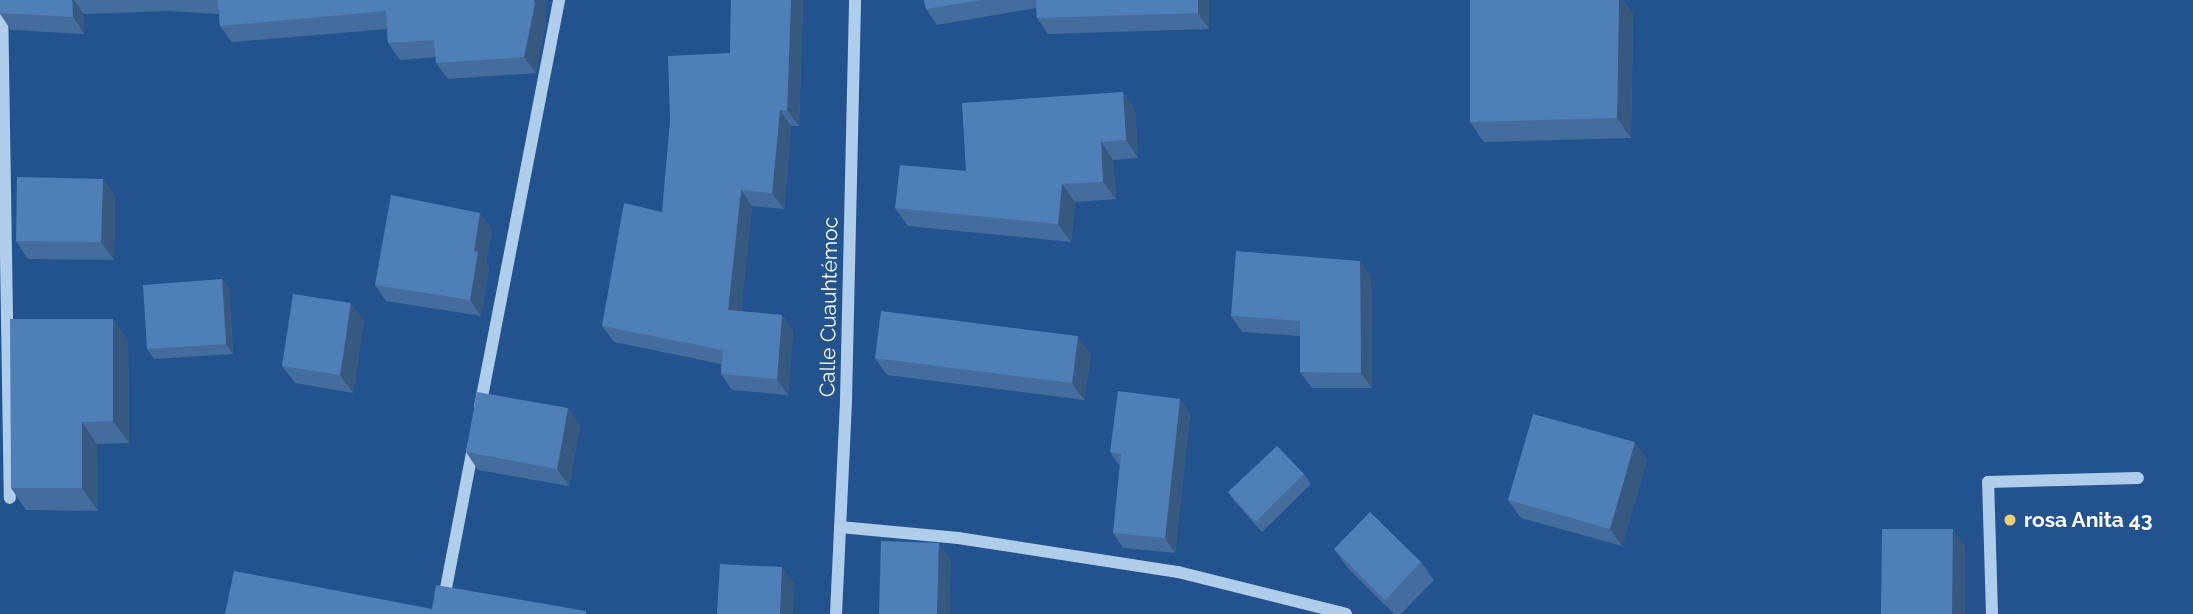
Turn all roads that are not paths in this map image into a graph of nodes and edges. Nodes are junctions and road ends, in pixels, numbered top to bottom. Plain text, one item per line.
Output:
1 (2, 0) edge
2 (559, 0) edge
3 (855, 0) edge
4 (2138, 478) dead end
5 (10, 498) edge
6 (840, 527) junction
7 (440, 614) edge
8 (836, 614) edge
9 (1346, 614) edge
10 (1992, 614) edge

1 - 5 street
2 - 7 street
3 - 6 street, Calle Cuauhtémoc
4 - 10 street
6 - 8 street, Calle Cuauhtémoc
6 - 9 street

